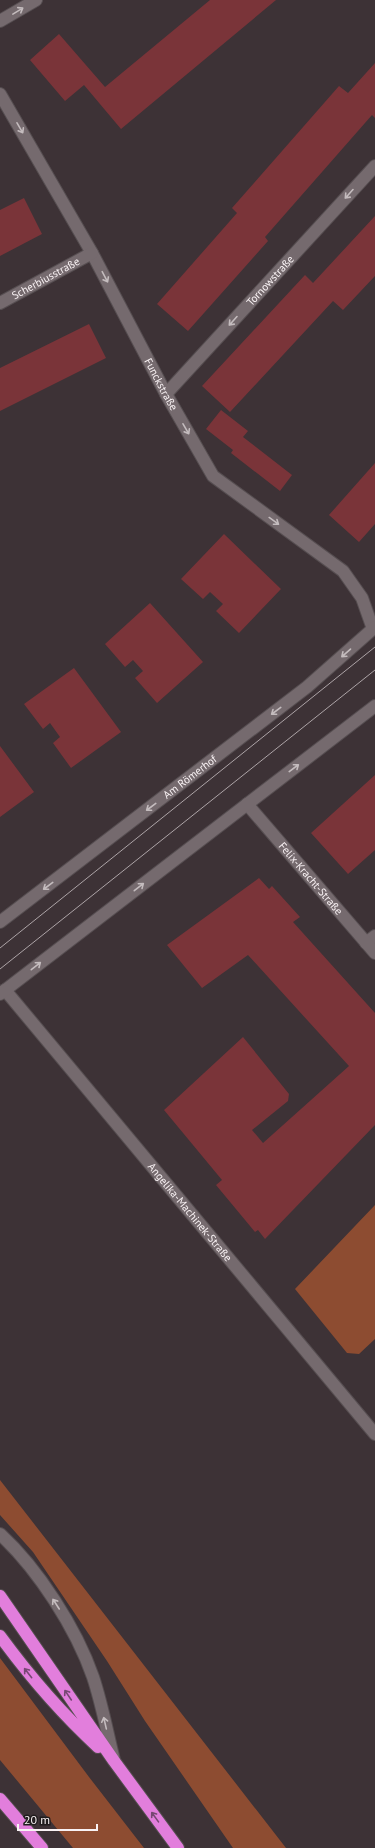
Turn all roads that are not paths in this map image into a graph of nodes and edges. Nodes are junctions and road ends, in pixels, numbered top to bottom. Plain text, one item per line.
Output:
1 (36, 0) edge
2 (0, 21) edge
3 (0, 94) edge
4 (375, 166) edge
5 (92, 253) junction
6 (0, 303) edge
7 (166, 394) junction
8 (374, 628) edge
9 (375, 706) edge
10 (247, 804) junction
11 (0, 922) edge
12 (371, 939) edge
13 (375, 953) edge
14 (2, 992) edge
15 (375, 1434) edge
16 (0, 1534) edge
17 (0, 1596) edge
18 (0, 1636) edge
19 (114, 1761) junction
20 (0, 1799) edge
21 (42, 1848) edge
22 (178, 1848) edge

2 -> 1 street
3 -> 5 street, Funckstraße
4 -> 7 street, Tornowstraße
5 - 6 street, Scherbiusstraße
5 -> 7 street, Funckstraße
7 -> 8 street, Funckstraße
8 -> 11 street, Am Römerhof
10 -> 9 street
10 - 12 street, Felix-Kracht-Straße
14 -> 10 street
12 - 13 street, Felix-Kracht-Straße
14 - 15 street, Angelika-Machinek-Straße
19 -> 16 street
19 -> 17 highway
19 -> 18 highway
22 -> 19 highway
20 - 21 highway

